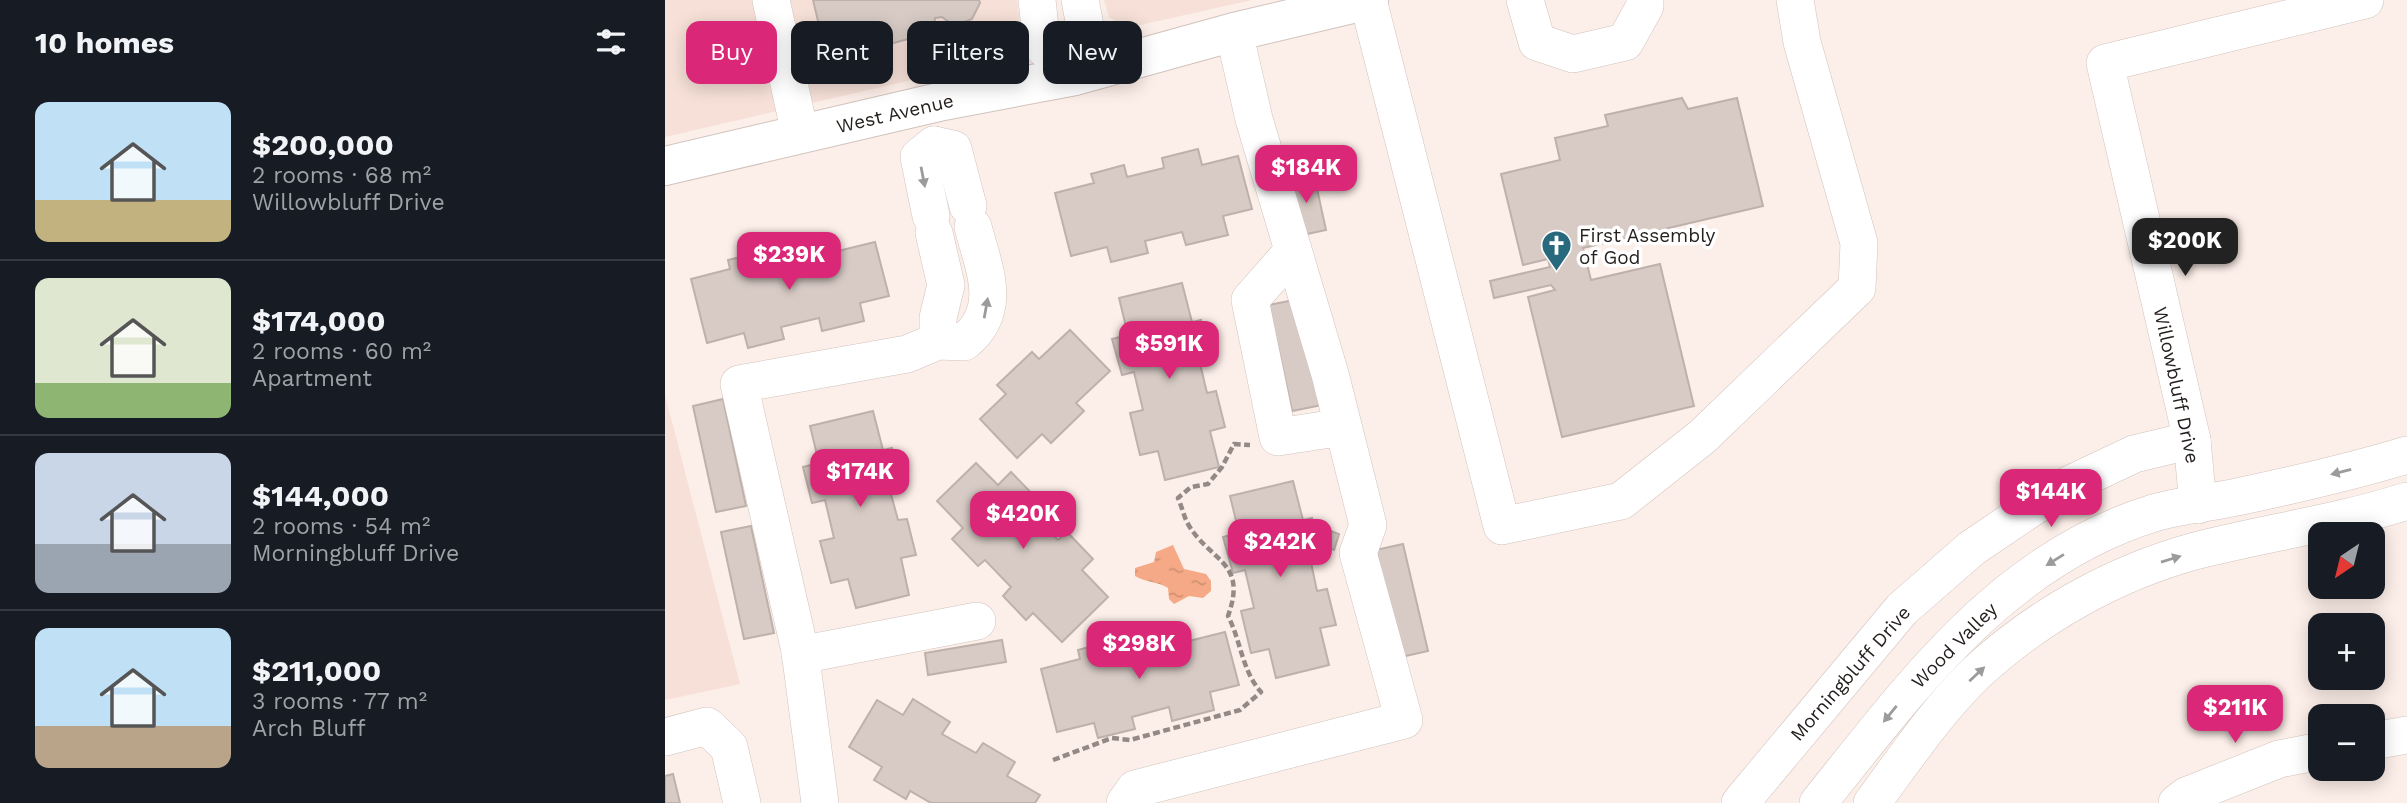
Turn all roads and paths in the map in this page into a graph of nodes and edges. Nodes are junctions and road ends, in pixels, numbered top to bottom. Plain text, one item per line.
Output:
1 (771, 0) edge
2 (1037, 0) edge
3 (1080, 0) edge
4 (1368, 0) edge
5 (1525, 0) edge
6 (1645, 0) edge
7 (1795, 0) edge
8 (2365, 0) edge
9 (1318, 6) edge
10 (1084, 21) edge
11 (1234, 32) junction
12 (1043, 47) edge
13 (1142, 57) edge
14 (1043, 83) edge
15 (925, 107) junction
16 (800, 134) junction
17 (934, 145) junction
18 (665, 166) edge
19 (1293, 251) junction
20 (938, 341) junction
21 (1343, 427) junction
22 (1278, 437) junction
23 (2192, 440) junction
24 (2407, 455) edge
25 (2407, 501) edge
26 (2198, 505) junction
27 (977, 621) dead end
28 (800, 655) junction
29 (2407, 735) edge
30 (665, 737) edge
31 (2385, 739) edge
32 (2308, 753) edge
33 (1053, 760) dead end
34 (742, 803) edge
35 (820, 803) edge
36 (1125, 803) edge
37 (1740, 803) edge
38 (1818, 803) edge
39 (1872, 803) edge
40 (2177, 803) edge

1 - 16 street
2 - 12 street
3 - 10 street
4 - 7 street
4 - 9 main road, West Avenue
5 - 6 street
8 - 23 street, Willowbluff Drive
9 - 11 main road, West Avenue
11 - 13 main road, West Avenue
11 - 19 street
14 - 15 main road, West Avenue
15 - 16 main road, West Avenue
15 - 17 street
16 - 18 main road, West Avenue
17 -> 20 street
20 -> 17 street
19 - 21 street
19 - 22 street
20 - 28 street
21 - 22 street
21 - 36 street
22 - 33 path
23 - 26 street, Willowbluff Drive
23 - 37 street, Morningbluff Drive
24 -> 26 street, Wood Valley
39 -> 25 street, Wood Valley
26 -> 38 street, Wood Valley
27 - 28 street
28 - 35 street
29 - 31 street
30 - 34 street
32 - 40 street

